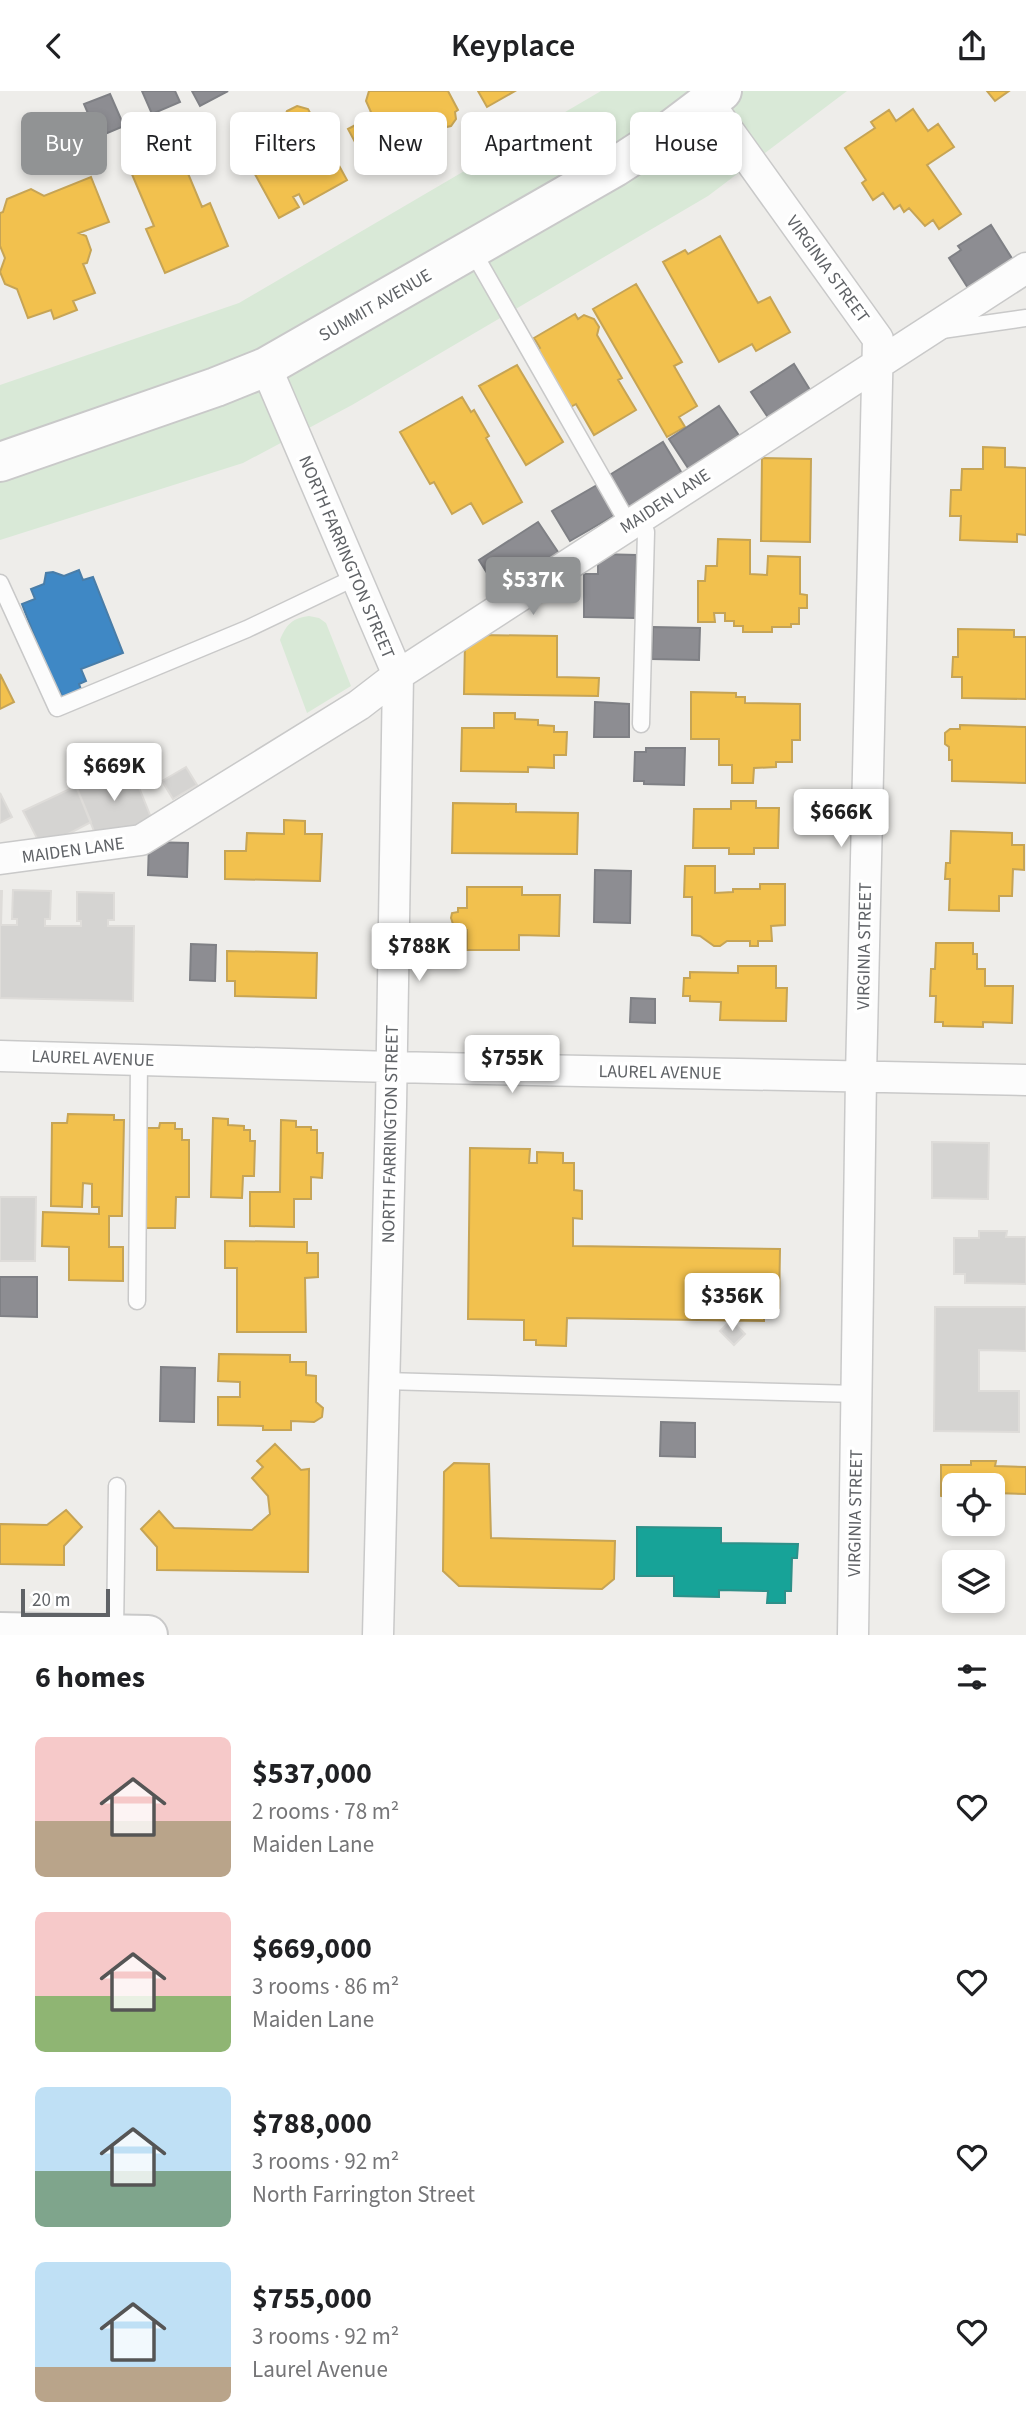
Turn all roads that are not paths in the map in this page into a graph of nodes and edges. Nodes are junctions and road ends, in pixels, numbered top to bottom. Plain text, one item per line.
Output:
1 (715, 96) edge
2 (471, 249) junction
3 (1026, 268) edge
4 (1026, 318) edge
5 (928, 331) junction
6 (878, 363) junction
7 (266, 367) junction
8 (0, 462) edge
9 (632, 522) junction
10 (356, 577) junction
11 (0, 583) edge
12 (398, 675) junction
13 (641, 724) dead end
14 (0, 859) edge
15 (0, 1056) edge
16 (139, 1060) junction
17 (392, 1067) junction
18 (861, 1076) junction
19 (1026, 1080) edge
20 (136, 1301) dead end
21 (385, 1381) junction
22 (857, 1394) junction
23 (117, 1486) dead end
24 (0, 1632) edge
25 (115, 1634) edge
26 (148, 1635) edge
27 (378, 1635) edge
28 (853, 1635) edge

1 - 2 street, SUMMIT AVENUE
1 - 6 street, VIRGINIA STREET
2 - 7 street, SUMMIT AVENUE
2 - 9 lane
3 - 5 street, MAIDEN LANE
4 - 5 lane
5 - 6 street, MAIDEN LANE
6 - 9 street, MAIDEN LANE
6 - 18 street, VIRGINIA STREET
7 - 8 street, SUMMIT AVENUE
7 - 10 street, NORTH FARRINGTON STREET
9 - 12 street, MAIDEN LANE
9 - 13 lane
10 - 11 lane
10 - 12 street, NORTH FARRINGTON STREET
12 - 14 street, MAIDEN LANE
12 - 17 street, NORTH FARRINGTON STREET
15 - 16 street, LAUREL AVENUE
16 - 17 street, LAUREL AVENUE
16 - 20 lane
17 - 18 street, LAUREL AVENUE
17 - 21 street, NORTH FARRINGTON STREET
18 - 19 street, LAUREL AVENUE
18 - 22 street, VIRGINIA STREET
21 - 22 lane
21 - 27 street, NORTH FARRINGTON STREET
22 - 28 street, VIRGINIA STREET
23 - 25 lane
24 - 25 street
25 - 26 street

